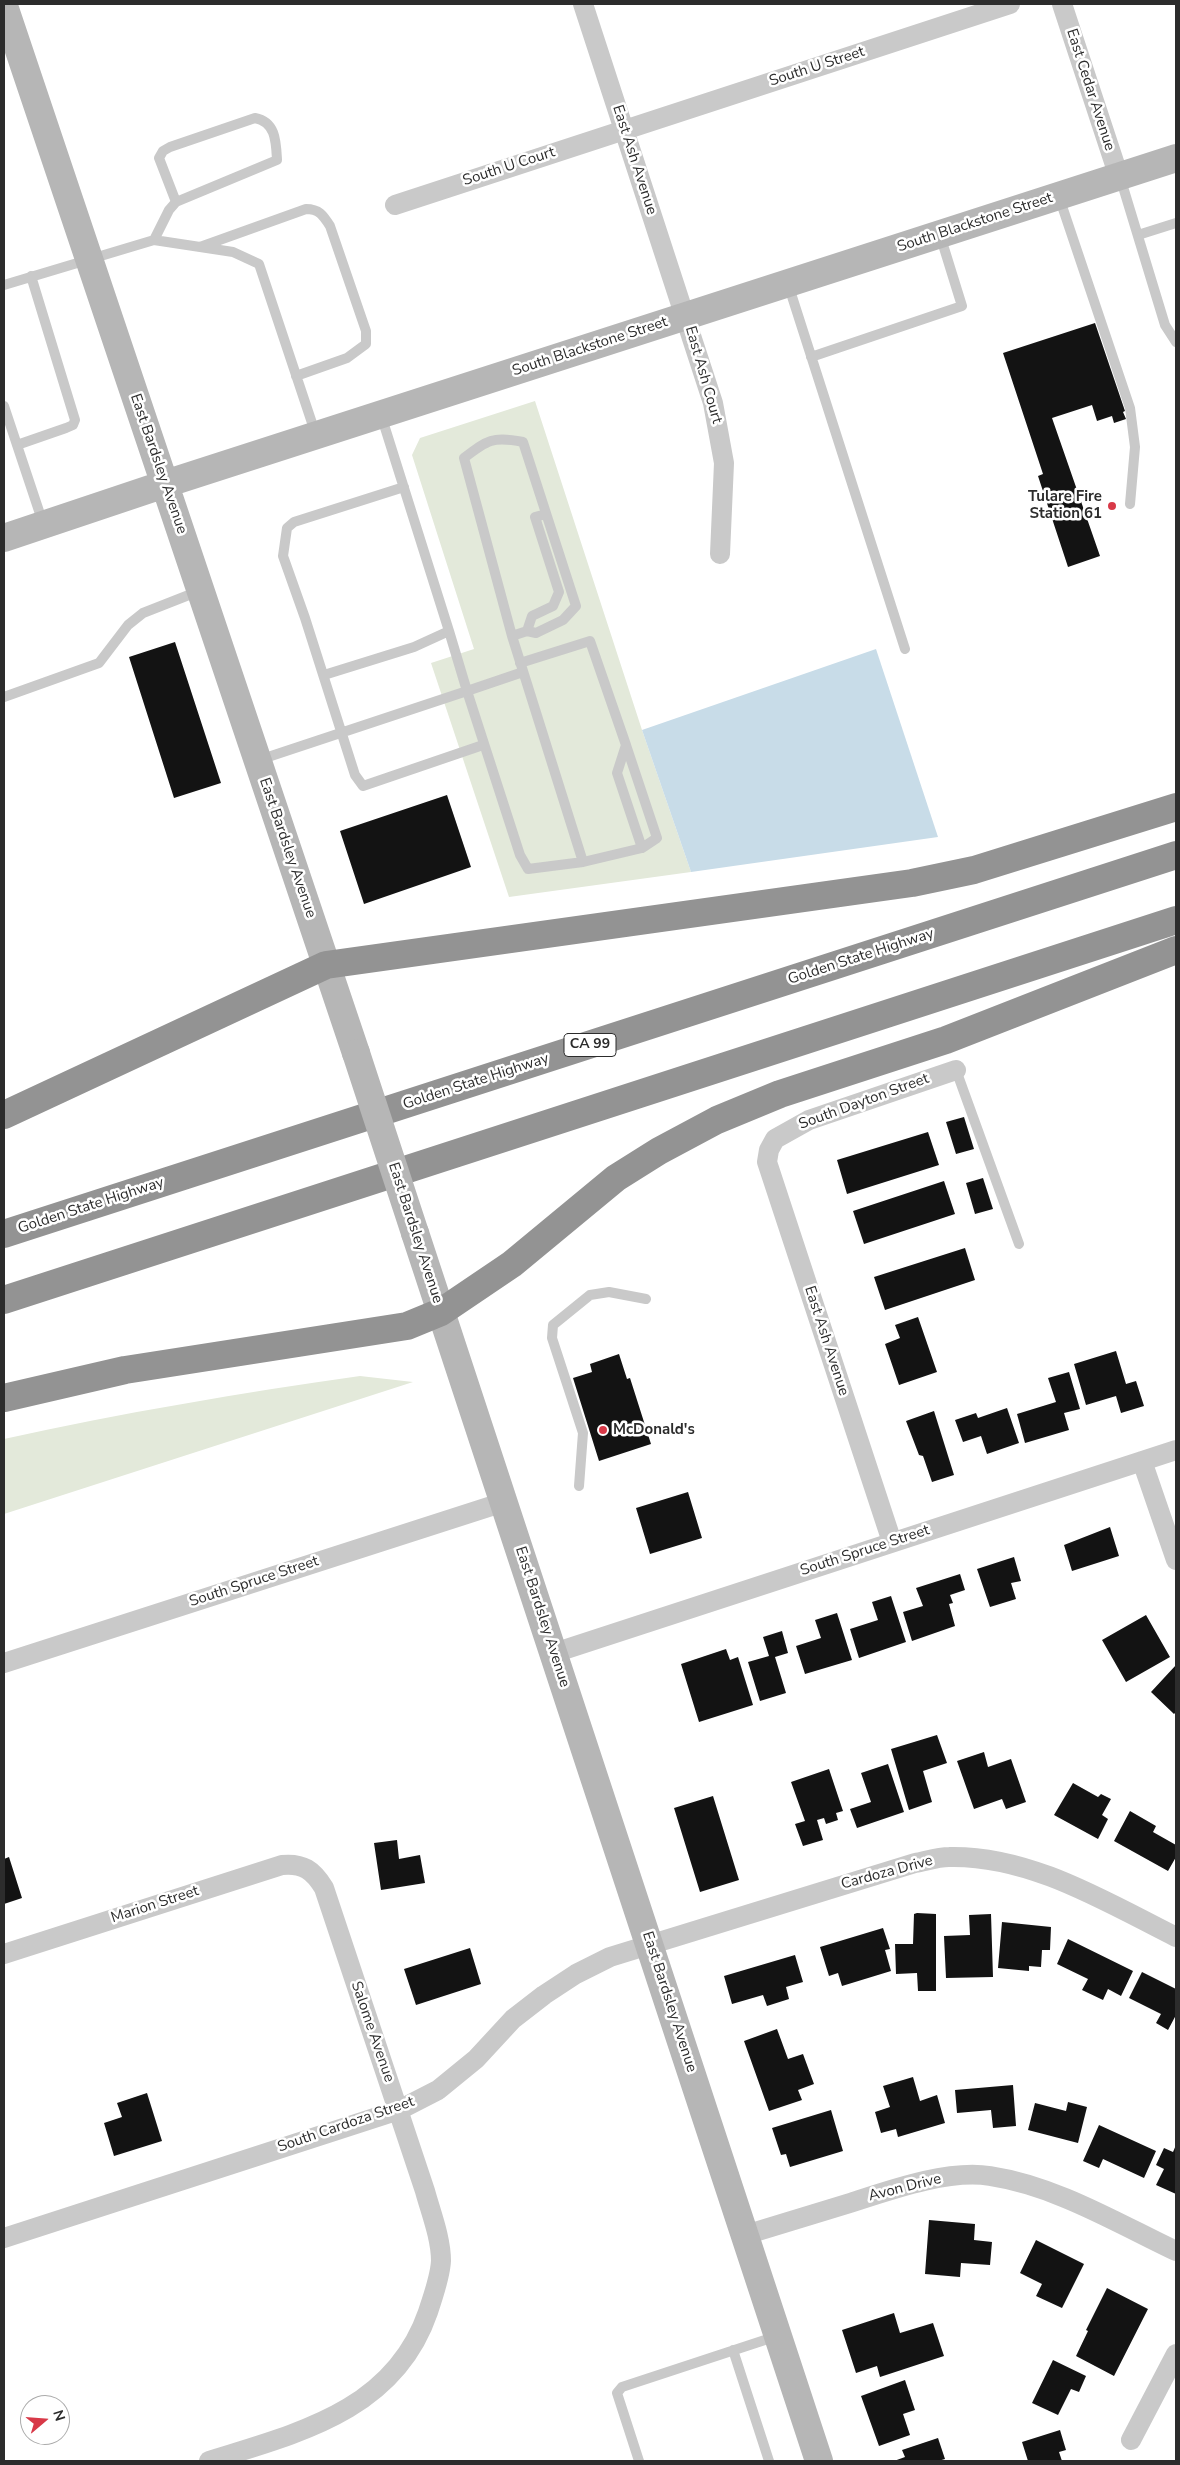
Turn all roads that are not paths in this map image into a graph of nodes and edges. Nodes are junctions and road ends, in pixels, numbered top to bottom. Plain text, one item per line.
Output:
1 (583, 4) edge
2 (1010, 4) edge
3 (1062, 4) edge
4 (4, 6) edge
5 (624, 129) junction
6 (1176, 158) edge
7 (1119, 176) junction
8 (1058, 196) junction
9 (176, 202) junction
10 (395, 205) dead end
11 (1176, 223) edge
12 (939, 234) junction
13 (1138, 235) junction
14 (154, 240) junction
15 (199, 247) junction
16 (89, 260) junction
17 (31, 276) junction
18 (788, 283) junction
19 (4, 285) edge
20 (686, 316) junction
21 (1176, 342) edge
22 (811, 356) junction
23 (296, 376) junction
24 (4, 406) edge
25 (380, 415) junction
26 (316, 436) junction
27 (17, 445) junction
28 (165, 484) junction
29 (404, 487) junction
30 (1130, 504) dead end
31 (546, 514) junction
32 (43, 525) junction
33 (4, 538) edge
34 (720, 554) dead end
35 (200, 590) junction
36 (449, 631) junction
37 (527, 631) junction
38 (512, 636) junction
39 (905, 649) dead end
40 (522, 667) junction
41 (324, 675) junction
42 (467, 690) junction
43 (4, 697) edge
44 (341, 733) junction
45 (484, 745) junction
46 (626, 745) junction
47 (258, 761) junction
48 (1176, 807) edge
49 (642, 848) junction
50 (1176, 855) edge
51 (583, 862) junction
52 (1176, 920) edge
53 (1176, 950) edge
54 (326, 964) junction
55 (956, 1070) joint
56 (4, 1114) edge
57 (775, 1140) joint
58 (4, 1234) edge
59 (1019, 1244) dead end
60 (646, 1299) dead end
61 (4, 1300) edge
62 (441, 1312) junction
63 (4, 1398) edge
64 (1176, 1450) edge
65 (1142, 1461) junction
66 (579, 1486) dead end
67 (504, 1502) junction
68 (892, 1542) junction
69 (1176, 1560) edge
70 (554, 1652) junction
71 (4, 1662) edge
72 (307, 1867) joint
73 (1176, 1937) edge
74 (651, 1944) junction
75 (4, 1954) edge
76 (399, 2110) junction
77 (745, 2235) junction
78 (4, 2238) edge
79 (1176, 2251) edge
80 (778, 2335) junction
81 (733, 2350) junction
82 (1176, 2354) edge
83 (1130, 2440) dead end
84 (210, 2461) edge
85 (639, 2461) edge
86 (769, 2461) edge
87 (819, 2461) edge

1 - 5 street, East Ash Avenue
2 - 5 street, South U Street
3 - 7 street, East Cedar Avenue
4 - 16 main road, East Bardsley Avenue
5 - 10 street, South U Court
5 - 20 street, East Ash Avenue
6 - 7 main road, South Blackstone Street
7 - 8 main road, South Blackstone Street
7 - 13 lane
8 - 12 main road, South Blackstone Street
8 - 30 lane
9 - 9 lane
9 - 14 lane
11 - 13 lane
12 - 18 main road, South Blackstone Street
12 - 22 lane
13 - 21 lane
14 - 15 lane
14 - 16 lane
15 - 23 lane
15 - 23 lane
16 - 17 lane
16 - 28 main road, East Bardsley Avenue
17 - 19 lane
17 - 27 lane
18 - 20 main road, South Blackstone Street
18 - 22 lane
20 - 25 main road, South Blackstone Street
20 - 34 street, East Ash Court
22 - 39 lane
23 - 26 lane
24 - 27 lane
25 - 26 main road, South Blackstone Street
25 - 29 lane
26 - 28 main road, South Blackstone Street
27 - 32 lane
28 - 32 main road, South Blackstone Street
28 - 35 main road, East Bardsley Avenue
29 - 36 lane
29 - 41 lane
31 - 37 lane
31 - 37 lane
31 - 38 lane
32 - 33 main road, South Blackstone Street
35 - 43 lane
35 - 47 main road, East Bardsley Avenue
36 - 41 lane
36 - 42 lane
37 - 38 lane
38 - 40 lane
40 - 42 lane
40 - 46 lane
40 - 51 lane
41 - 44 lane
42 - 44 lane
42 - 45 lane
44 - 45 lane
44 - 47 lane
45 - 51 lane
46 - 49 lane
46 - 49 lane
47 - 54 main road, East Bardsley Avenue
48 - 54 highway
49 - 51 lane
50 - 58 highway, Golden State Highway / CA 99
52 - 61 highway
53 - 62 highway
54 - 56 highway
54 - 62 main road, East Bardsley Avenue, bridge
55 - 57 street, South Dayton Street
55 - 59 lane
57 - 68 street, East Ash Avenue
60 - 66 lane
62 - 63 highway
62 - 67 main road, East Bardsley Avenue
64 - 65 street, South Spruce Street
65 - 68 street, South Spruce Street
65 - 69 street
67 - 70 main road, East Bardsley Avenue
67 - 71 street, South Spruce Street
68 - 70 street, South Spruce Street
70 - 74 main road, East Bardsley Avenue
72 - 75 street, Marion Street
72 - 76 street, Salome Avenue
73 - 74 street, Cardoza Drive
74 - 76 street, South Cardoza Street
74 - 77 main road, East Bardsley Avenue
76 - 78 street, South Cardoza Street
76 - 84 street, Salome Avenue
77 - 79 street, Avon Drive
77 - 80 main road, East Bardsley Avenue
80 - 81 lane
80 - 87 main road, East Bardsley Avenue
81 - 85 lane
81 - 86 lane
82 - 83 street

